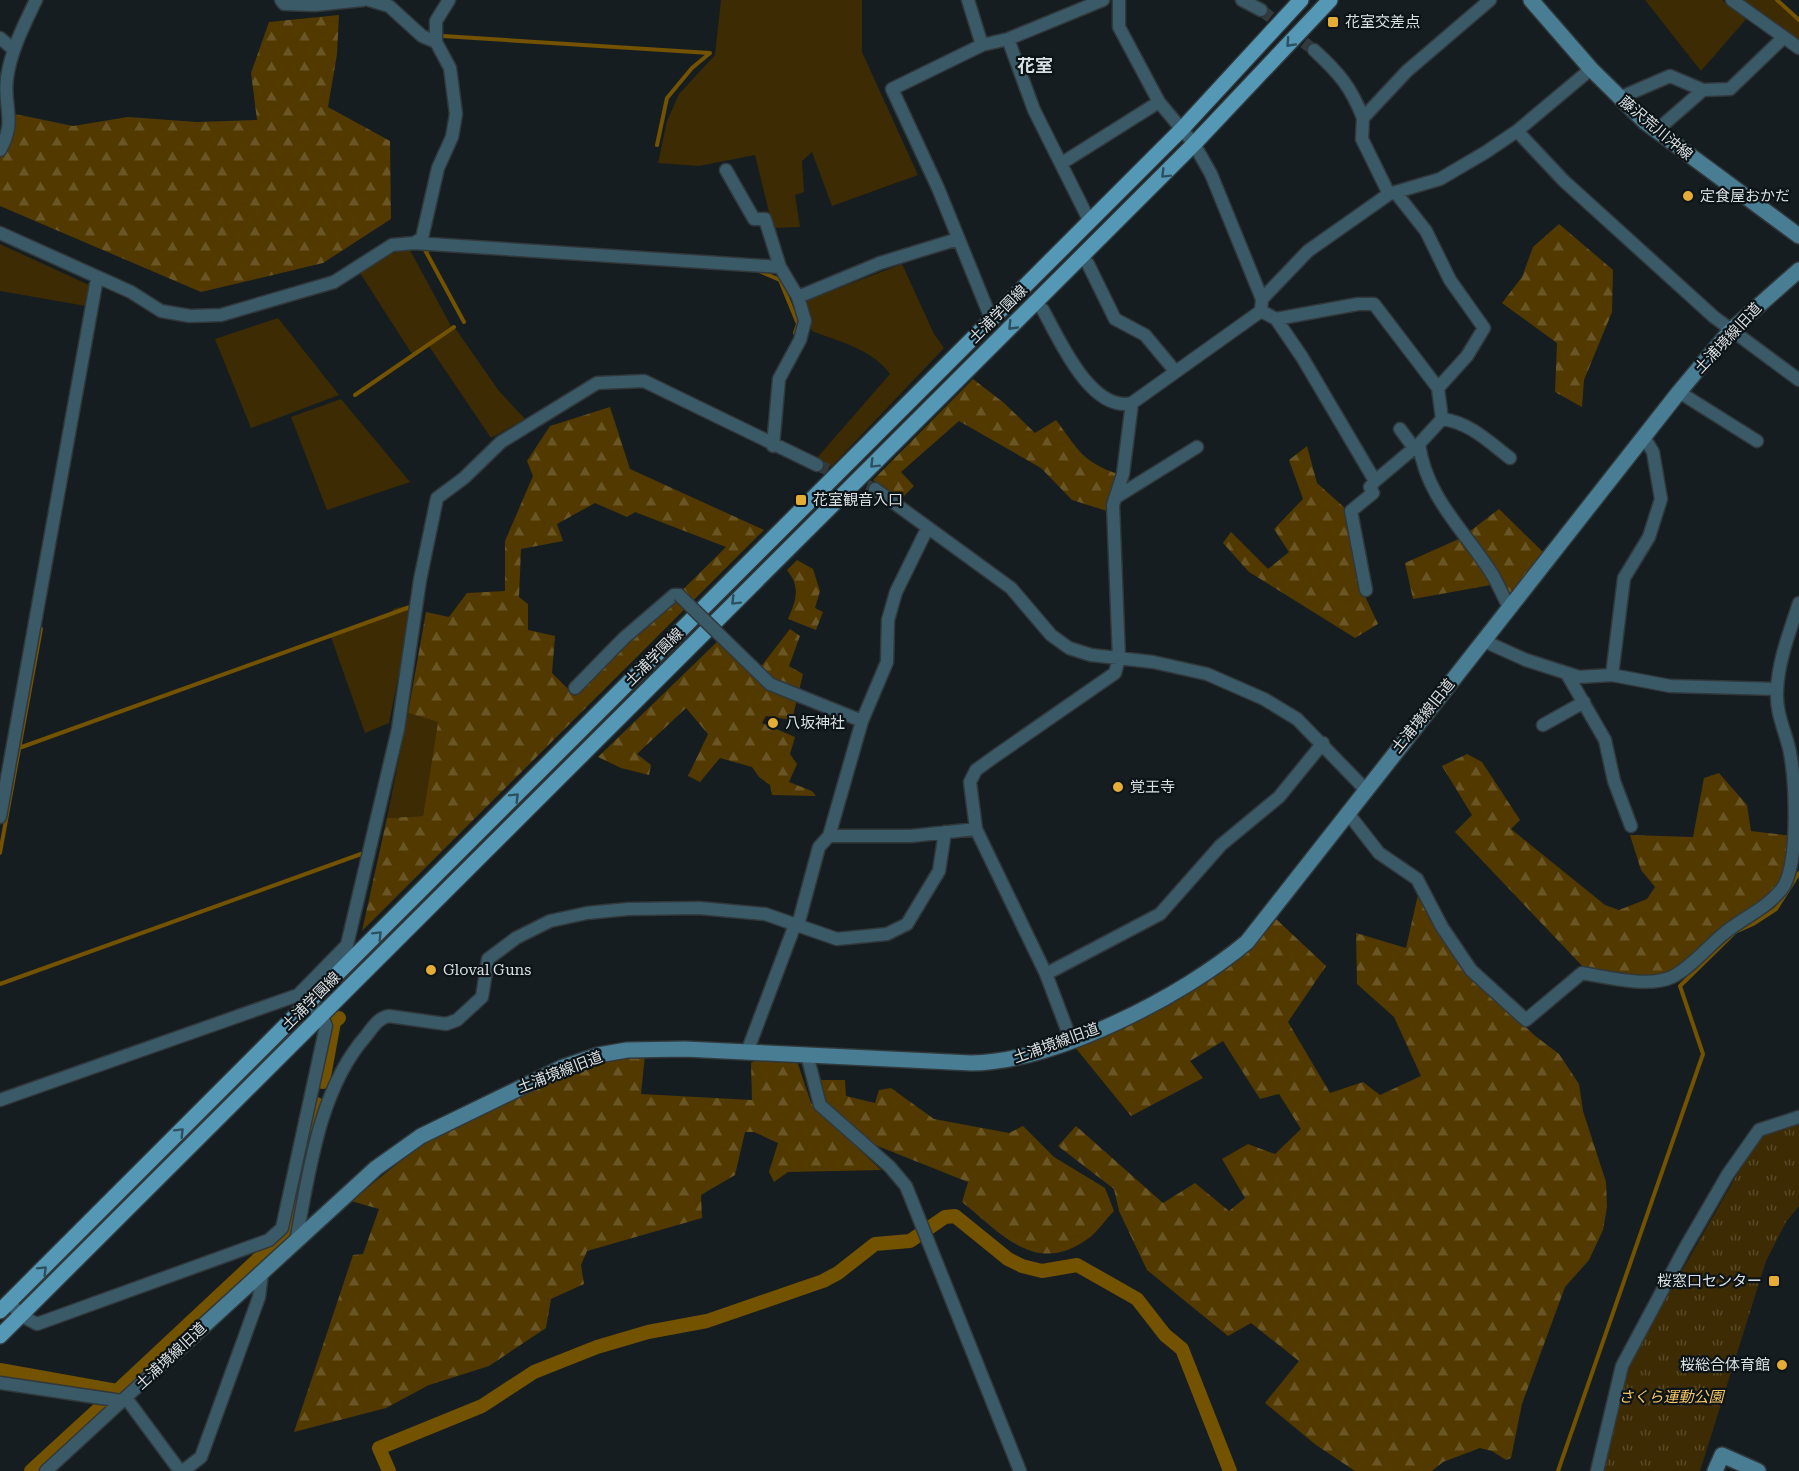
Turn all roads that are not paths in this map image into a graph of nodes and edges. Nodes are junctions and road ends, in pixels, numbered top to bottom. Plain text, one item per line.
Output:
1 (36, 0) edge
2 (281, 0) edge
3 (363, 0) edge
4 (369, 0) edge
5 (448, 0) edge
6 (968, 0) edge
7 (1103, 0) edge
8 (1117, 0) edge
9 (1242, 0) edge
10 (1301, 0) edge
11 (1330, 0) edge
12 (1490, 0) edge
13 (1531, 0) edge
14 (1732, 0) edge
15 (1261, 10) tunnel mouth
16 (0, 38) edge
17 (1783, 38) junction
18 (1008, 39) junction
19 (436, 42) junction
20 (982, 45) junction
21 (1799, 48) edge
22 (13, 49) junction
23 (1314, 51) tunnel mouth
24 (1591, 69) junction
25 (1703, 90) junction
26 (1619, 98) junction
27 (1159, 102) junction
28 (1363, 118) junction
29 (1181, 130) junction
30 (1656, 130) junction
31 (1517, 131) junction
32 (1194, 144) junction
33 (0, 150) edge
34 (1062, 163) junction
35 (726, 170) dead end
36 (1393, 194) junction
37 (1090, 222) junction
38 (0, 233) edge
39 (1799, 236) edge
40 (958, 238) junction
41 (414, 243) junction
42 (1082, 257) junction
43 (780, 267) junction
44 (1799, 270) edge
45 (97, 278) junction
46 (798, 297) junction
47 (1035, 302) junction
48 (1261, 305) junction
49 (1276, 320) junction
50 (992, 321) junction
51 (1730, 331) junction
52 (1175, 371) junction
53 (1799, 380) edge
54 (1438, 388) junction
55 (1679, 392) junction
56 (1132, 403) junction
57 (1442, 419) junction
58 (1400, 429) dead end
59 (1644, 437) junction
60 (1757, 441) dead end
61 (773, 446) junction
62 (1417, 446) junction
63 (1197, 447) dead end
64 (1510, 458) dead end
65 (817, 465) tunnel mouth
66 (1375, 481) junction
67 (875, 489) tunnel mouth
68 (1115, 498) junction
69 (788, 525) junction
70 (927, 529) junction
71 (800, 537) junction
72 (1366, 590) dead end
73 (1799, 603) edge
74 (1509, 607) junction
75 (1484, 641) junction
76 (1119, 658) junction
77 (1567, 674) junction
78 (1612, 675) junction
79 (575, 688) dead end
80 (1777, 689) junction
81 (1584, 702) junction
82 (862, 721) junction
83 (1543, 725) dead end
84 (1323, 743) junction
85 (1789, 748) junction
86 (1799, 764) edge
87 (1365, 789) junction
88 (1347, 812) junction
89 (0, 817) edge
90 (1631, 826) dead end
91 (976, 829) junction
92 (945, 832) junction
93 (829, 836) junction
94 (798, 925) junction
95 (350, 952) junction
96 (366, 972) junction
97 (1046, 974) junction
98 (304, 999) junction
99 (322, 1016) junction
100 (1071, 1040) junction
101 (747, 1052) junction
102 (807, 1055) junction
103 (312, 1091) junction
104 (328, 1095) junction
105 (0, 1100) edge
106 (1799, 1117) edge
107 (296, 1241) junction
108 (262, 1273) junction
109 (4, 1306) edge
110 (22, 1316) junction
111 (0, 1336) edge
112 (174, 1353) joint
113 (0, 1383) edge
114 (124, 1400) junction
115 (46, 1471) edge
116 (182, 1471) edge
117 (1020, 1471) edge
118 (1597, 1471) edge
119 (1715, 1471) edge
120 (1758, 1471) edge

1 - 22 street
2 - 3 street
4 - 19 street
5 - 19 street
6 - 20 street
7 - 18 street
8 - 27 street
9 - 15 street
10 - 29 main road, 土浦学園線
11 -> 32 main road, 土浦学園線
12 - 28 street
13 - 24 street, 藤沢荒川沖線
14 - 17 street
16 - 22 street
17 - 21 street
17 - 25 street
18 - 20 street
18 - 34 street
19 - 41 street
20 - 40 street
22 - 33 street
23 - 28 street
24 - 26 street, 藤沢荒川沖線
24 - 31 street
25 - 26 street
25 - 30 street
26 - 30 street, 藤沢荒川沖線
27 - 29 street
27 - 34 street
28 - 36 street
29 - 32 street
29 - 37 main road, 土浦学園線
30 - 39 street, 藤沢荒川沖線
31 - 36 street
31 - 51 street
32 -> 42 main road, 土浦学園線
32 - 48 street
34 - 37 street
35 - 43 street
36 - 48 street
36 - 54 street
37 - 50 main road, 土浦学園線
38 - 45 street
40 - 46 street
40 - 50 street
41 - 43 street
41 - 45 street
42 - 47 main road, 土浦学園線
42 - 52 street
43 - 46 street
44 - 51 street, 土浦境線旧道
45 - 89 street
46 - 61 street
47 - 56 street
47 -> 71 main road, 土浦学園線
48 - 49 street
48 - 52 street
49 - 54 street
49 - 66 street
50 - 69 main road, 土浦学園線
51 - 53 street
51 - 55 street, 土浦境線旧道
52 - 56 street
54 - 57 street
55 - 59 street, 土浦境線旧道
55 - 60 street
56 - 68 street
57 - 62 street
57 - 64 street
58 - 62 street
59 - 74 street, 土浦境線旧道
59 - 78 street
61 - 65 street
61 - 95 street
62 - 66 street
62 - 74 street
63 - 68 street
66 - 72 street
67 - 70 street
68 - 76 street
69 - 71 street
95 -> 69 main road, 土浦学園線
70 - 76 street
70 - 82 street
71 -> 96 main road, 土浦学園線
73 - 80 street
74 - 75 street, 土浦境線旧道
75 - 77 street
75 - 87 street, 土浦境線旧道
76 - 84 street
76 - 91 street
77 - 78 street
77 - 81 street
78 - 80 street
79 - 82 street, bridge
80 - 85 street
81 - 83 street
81 - 90 street
82 - 93 street
84 - 87 street
84 - 97 street
85 - 86 street
85 - 88 street
87 - 88 street, 土浦境線旧道
88 - 100 street, 土浦境線旧道
91 - 92 street
91 - 97 street
92 - 93 street
92 - 94 street
93 - 94 street
94 - 101 street
94 - 104 street
95 - 96 street
95 - 98 main road, 土浦学園線
96 - 99 main road, 土浦学園線
97 - 100 street
98 - 99 street
98 - 105 street
109 -> 98 main road, 土浦学園線
99 - 103 street
99 - 110 main road, 土浦学園線
100 - 102 street, 土浦境線旧道
101 - 102 street, 土浦境線旧道
101 - 107 street, 土浦境線旧道
102 - 117 street
103 - 104 street
103 - 110 street
104 - 107 street
106 - 118 street
107 - 108 street, 土浦境線旧道
108 - 112 street, 土浦境線旧道
108 - 116 street
109 - 110 street
110 - 111 main road, 土浦学園線
112 - 114 street, 土浦境線旧道
113 - 114 street
114 - 115 street, 土浦境線旧道
114 - 116 street
119 - 120 street

